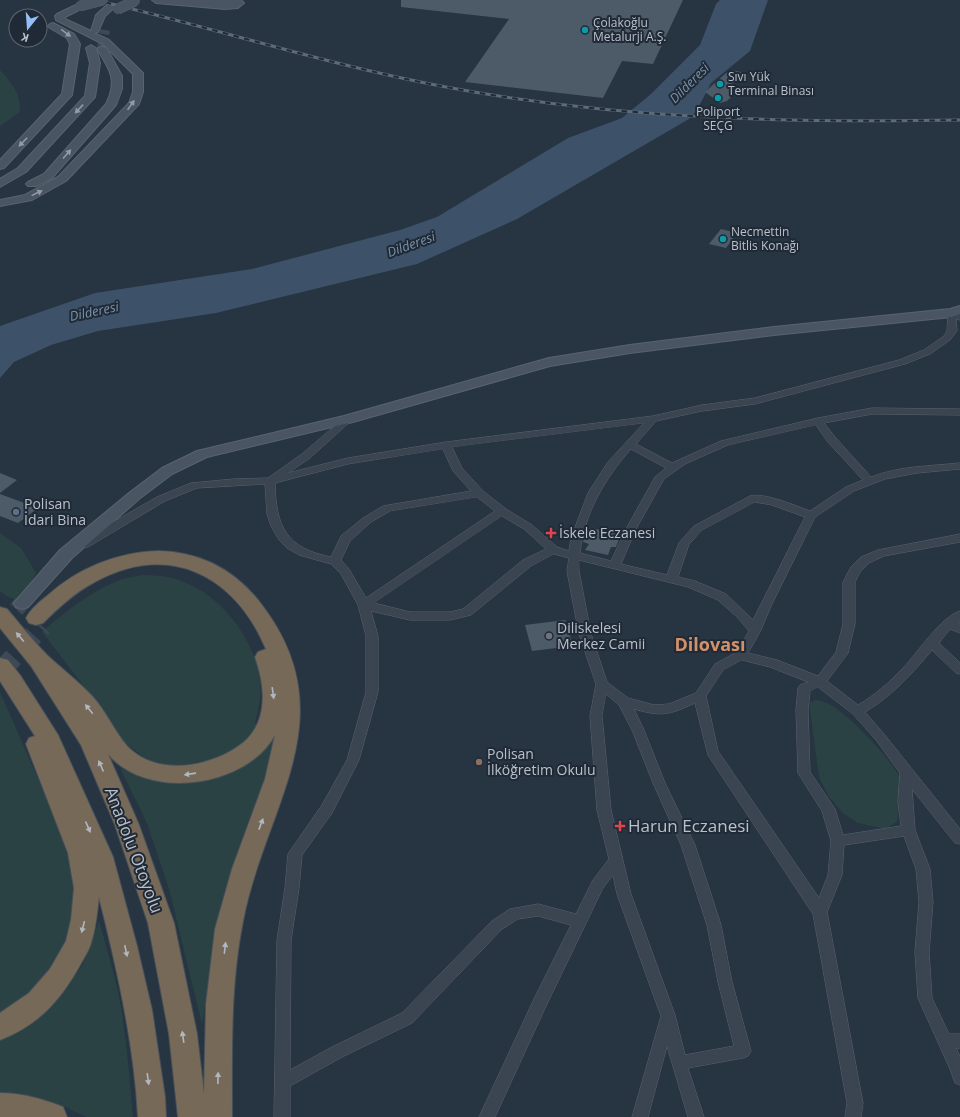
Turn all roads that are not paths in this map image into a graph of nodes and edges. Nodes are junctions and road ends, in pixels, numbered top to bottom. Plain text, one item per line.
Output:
1 (89, 0) edge
2 (103, 0) edge
3 (134, 0) edge
4 (156, 0) edge
5 (193, 0) edge
6 (77, 5) junction
7 (114, 8) junction
8 (110, 20) tunnel mouth
9 (95, 30) tunnel mouth
10 (0, 166) edge
11 (0, 184) edge
12 (0, 195) edge
13 (0, 203) edge
14 (957, 313) edge
15 (960, 412) edge
16 (348, 419) junction
17 (653, 419) junction
18 (818, 421) junction
19 (446, 445) junction
20 (630, 445) junction
21 (960, 466) edge
22 (673, 468) junction
23 (270, 481) junction
24 (869, 481) junction
25 (479, 493) junction
26 (502, 511) junction
27 (811, 515) junction
28 (960, 538) edge
29 (553, 550) junction
30 (66, 554) junction
31 (574, 555) junction
32 (335, 561) junction
33 (615, 566) junction
34 (671, 580) junction
35 (364, 605) junction
36 (0, 614) edge
37 (960, 615) edge
38 (34, 616) junction
39 (949, 623) junction
40 (960, 629) edge
41 (755, 630) junction
42 (932, 643) junction
43 (741, 655) junction
44 (39, 660) junction
45 (960, 670) edge
46 (6, 674) edge
47 (820, 682) junction
48 (602, 684) junction
49 (700, 696) junction
50 (624, 702) junction
51 (857, 711) junction
52 (906, 772) junction
53 (908, 830) junction
54 (960, 839) edge
55 (838, 841) junction
56 (616, 860) junction
57 (820, 912) junction
58 (580, 921) junction
59 (668, 1015) junction
60 (0, 1027) edge
61 (953, 1041) edge
62 (678, 1063) junction
63 (960, 1078) edge
64 (283, 1082) junction
65 (0, 1107) edge
66 (52, 1117) edge
67 (152, 1117) edge
68 (192, 1117) edge
69 (218, 1117) edge
70 (282, 1117) edge
71 (487, 1117) edge
72 (640, 1117) edge
73 (696, 1117) edge
74 (853, 1117) edge

1 - 6 main road
2 - 6 main road, bridge
3 - 7 main road, bridge
4 - 5 main road
6 -> 10 main road
13 -> 6 main road
7 - 8 main road
7 - 9 main road
12 -> 11 main road
14 - 16 main road
14 - 17 street
15 - 18 street
16 - 23 street
16 - 30 main road
17 - 19 street
17 - 20 street
18 - 22 street
18 - 24 street
19 - 23 street
19 - 25 street
20 - 22 street
20 - 31 street
21 - 24 street
22 - 33 street
23 - 30 street
23 - 32 street
24 - 27 street
25 - 26 street
25 - 32 street
26 - 29 street
26 - 35 street
27 - 34 street
27 - 41 street
28 - 47 street
29 - 31 street
29 - 35 street
30 - 38 main road
31 - 33 street
31 - 48 street
32 - 35 street
33 - 34 street
34 - 41 street
35 - 64 street
44 -> 36 highway, Anadolu Otoyolu
37 - 39 street
38 -> 44 highway
69 -> 38 highway
39 - 40 street
39 - 42 street
41 - 43 street
42 - 45 street
42 - 51 street
43 - 47 street
43 - 49 street
68 -> 44 highway, Anadolu Otoyolu
46 -> 60 highway
46 -> 67 highway
47 - 51 street
47 - 55 street
48 - 50 street
48 - 56 street
49 - 50 street
49 - 57 street
50 - 62 street
51 - 52 street
52 - 53 street
52 - 54 street
53 - 55 street
53 - 61 street
55 - 57 street
56 - 58 street
56 - 59 street
57 - 74 street
58 - 64 street
58 - 71 street
59 - 62 street
59 - 72 street
61 - 63 street
62 - 73 street
64 - 70 street
65 - 66 highway

